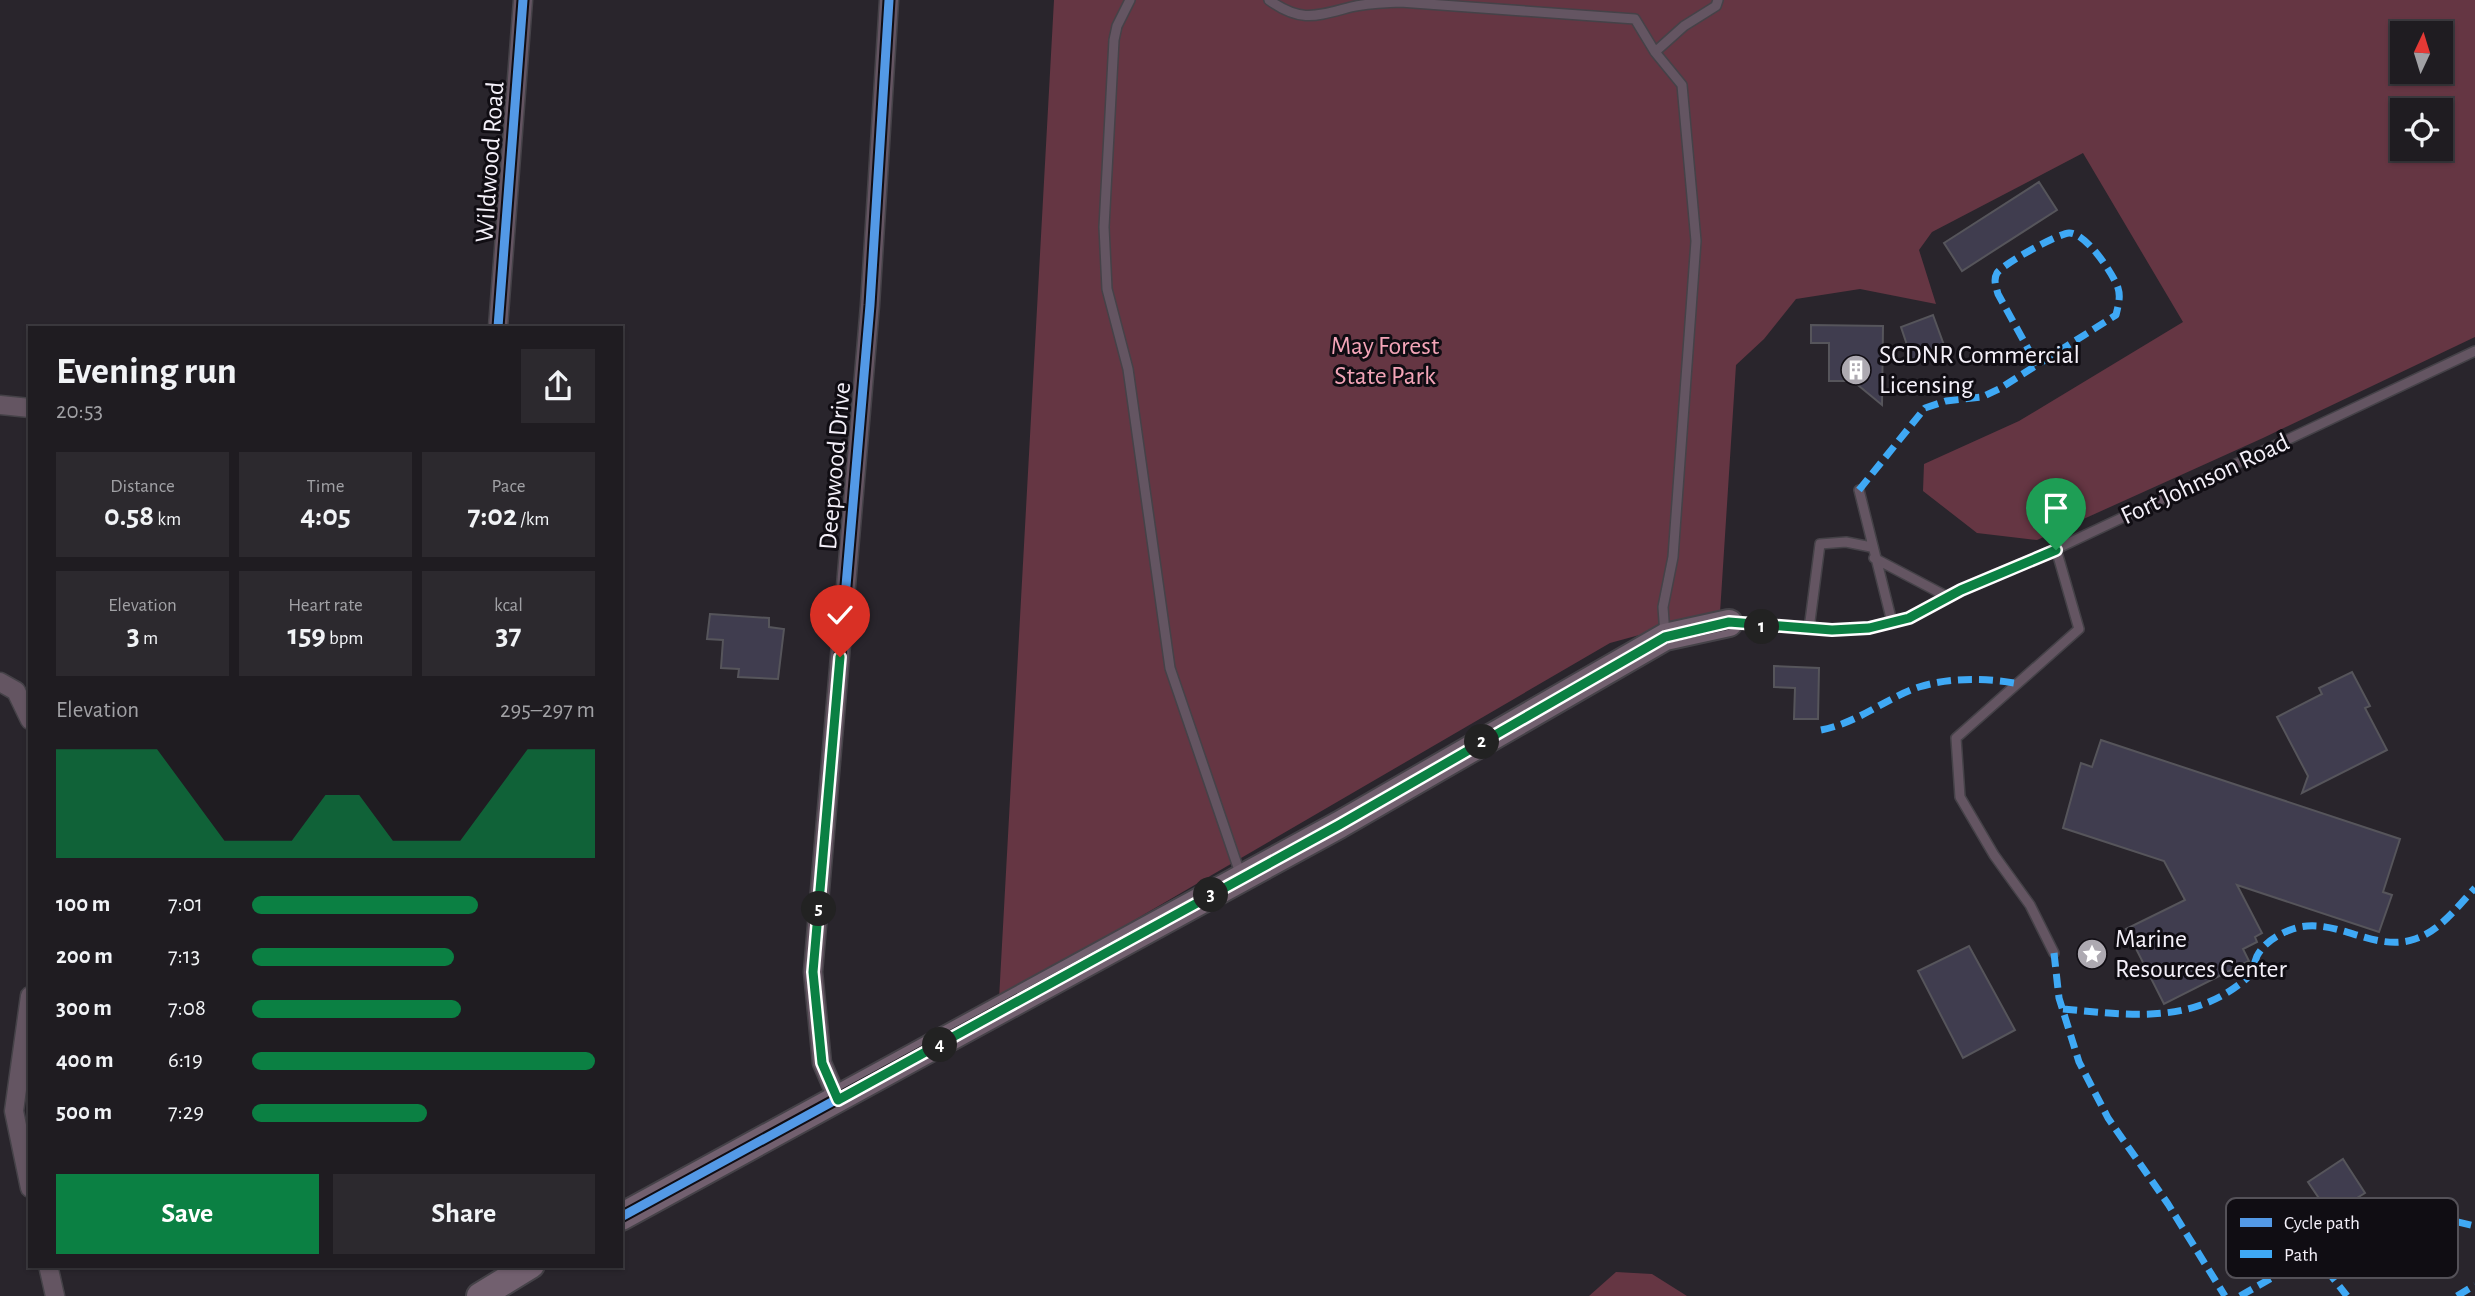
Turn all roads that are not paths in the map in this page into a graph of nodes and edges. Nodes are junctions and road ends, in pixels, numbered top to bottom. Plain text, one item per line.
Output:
1 (523, 0) edge
2 (889, 0) edge
3 (1129, 0) edge
4 (1269, 0) edge
5 (1718, 0) edge
6 (1655, 51) junction
7 (498, 326) edge
8 (2475, 351) edge
9 (0, 405) edge
10 (28, 408) edge
11 (1859, 490) dead end
12 (1871, 547) junction
13 (2056, 550) junction
14 (1874, 558) junction
15 (1948, 597) junction
16 (1729, 622) joint
17 (1892, 622) junction
18 (1809, 629) junction
19 (1665, 637) junction
20 (0, 682) edge
21 (28, 716) edge
22 (1241, 878) junction
23 (2054, 953) dead end
24 (28, 1010) edge
25 (838, 1100) junction
26 (28, 1178) edge
27 (623, 1216) edge
28 (49, 1268) edge
29 (524, 1268) edge
30 (55, 1296) edge
31 (480, 1296) edge

1 - 7 street, Wildwood Road
2 - 25 street, Deepwood Drive
3 - 22 lane
4 - 6 lane
5 - 6 lane
6 - 19 lane
8 - 13 lane, Fort Johnson Road
9 - 10 street
11 - 12 lane
12 - 14 lane
12 - 18 lane
13 - 15 lane, Fort Johnson Road
13 - 23 lane
14 - 15 lane
14 - 17 lane
15 - 17 lane, Fort Johnson Road
16 - 18 lane, Fort Johnson Road
16 - 19 street, Fort Johnson Road
17 - 18 lane, Fort Johnson Road
19 - 22 street, Fort Johnson Road
20 - 21 street
22 - 25 street, Fort Johnson Road
24 - 26 street
25 - 27 street, Fort Johnson Road
28 - 30 street
29 - 31 street

